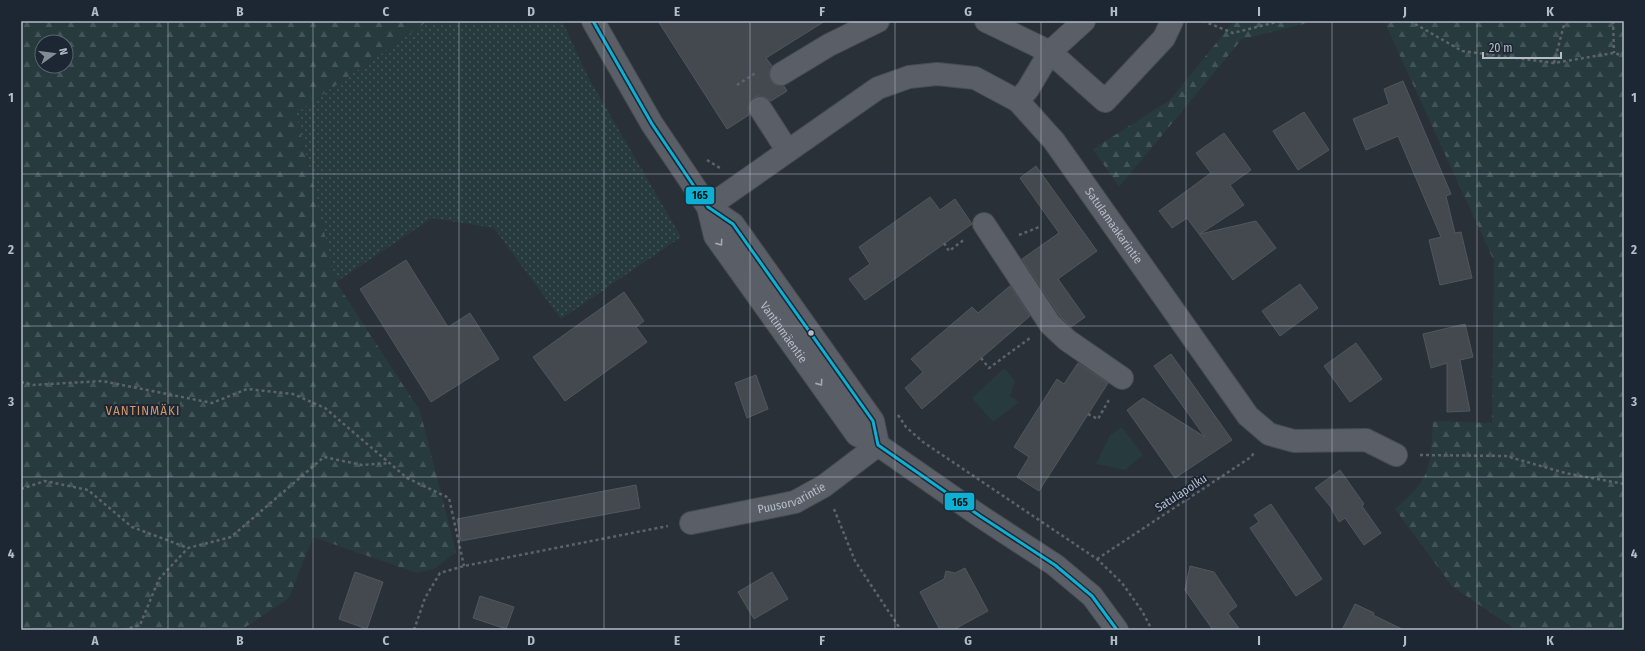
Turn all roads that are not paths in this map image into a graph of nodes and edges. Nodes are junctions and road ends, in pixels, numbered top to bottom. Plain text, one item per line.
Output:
1 (593, 21) edge
2 (878, 21) edge
3 (986, 21) edge
4 (1084, 21) edge
5 (1172, 21) edge
6 (1050, 52) junction
7 (781, 74) dead end
8 (1018, 101) junction
9 (760, 108) dead end
10 (788, 150) junction
11 (708, 207) junction
12 (984, 224) dead end
13 (1122, 378) road end
14 (878, 445) junction
15 (1396, 455) road end
16 (691, 523) road end
17 (1117, 630) edge

1 - 11 street, Vantinmäentie
2 - 7 street
3 - 6 street
4 - 6 street
5 - 6 street
6 - 8 street
8 - 10 street, Satulamaakarintie
8 - 15 street, Satulamaakarintie
9 - 10 street
10 - 11 street, Satulamaakarintie
11 - 14 street, Vantinmäentie
12 - 13 street
14 - 16 street, Puusorvarintie
14 - 17 street

